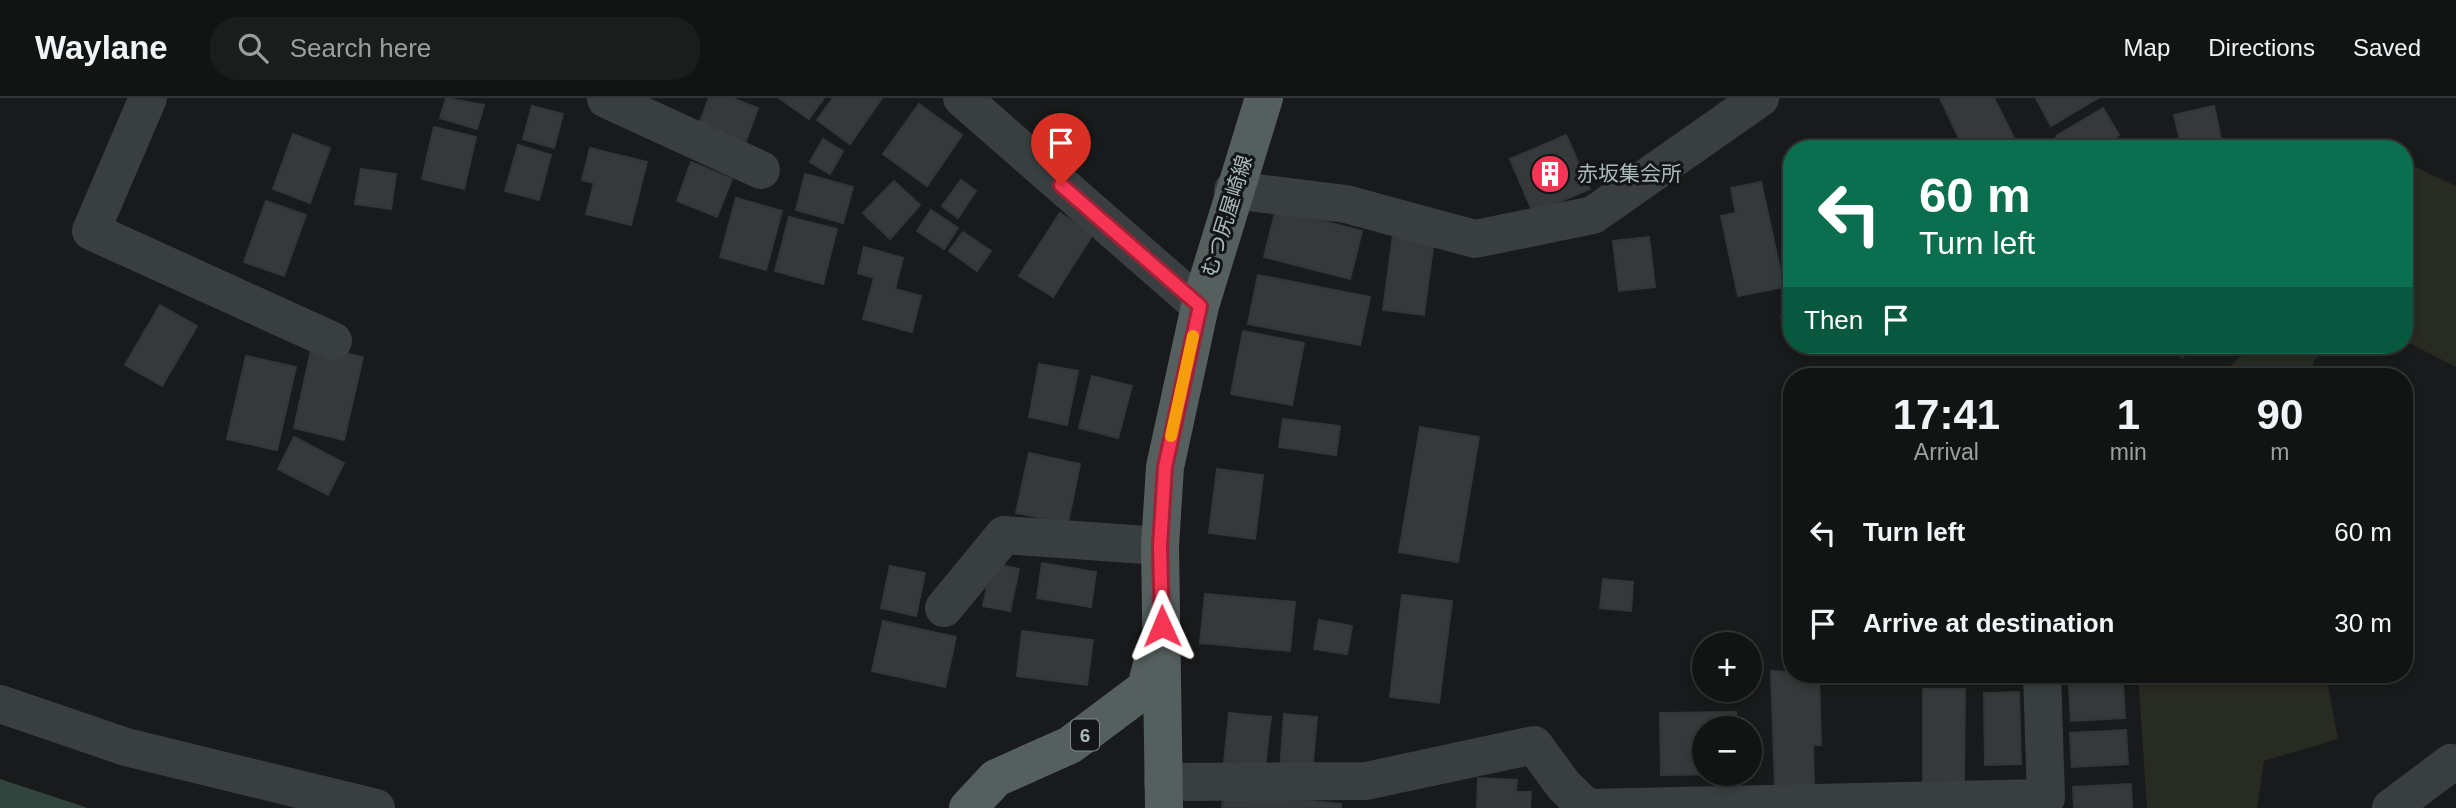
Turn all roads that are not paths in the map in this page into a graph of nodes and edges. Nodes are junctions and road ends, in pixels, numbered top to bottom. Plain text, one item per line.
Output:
1 (148, 98) edge
2 (605, 98) edge
3 (962, 98) edge
4 (1264, 98) edge
5 (1760, 98) edge
6 (761, 170) dead end
7 (1233, 190) junction
8 (1200, 306) junction
9 (333, 341) dead end
10 (1160, 546) junction
11 (944, 608) dead end
12 (1162, 626) junction
13 (2042, 683) edge
14 (0, 704) edge
15 (2456, 765) edge
16 (1163, 795) edge
17 (376, 808) edge
18 (968, 808) edge
19 (2391, 808) edge

1 - 9 street
2 - 6 street
3 - 8 street
4 - 7 main road, むつ尻屋崎線 / 6
5 - 7 street
7 - 8 main road, むつ尻屋崎線 / 6
8 - 10 main road, むつ尻屋崎線 / 6
10 - 11 street
10 - 12 main road, むつ尻屋崎線 / 6
12 - 16 main road, むつ尻屋崎線 / 6
12 - 18 main road, むつ尻屋崎線 / 6
13 - 16 street
14 - 17 street
15 - 19 street

